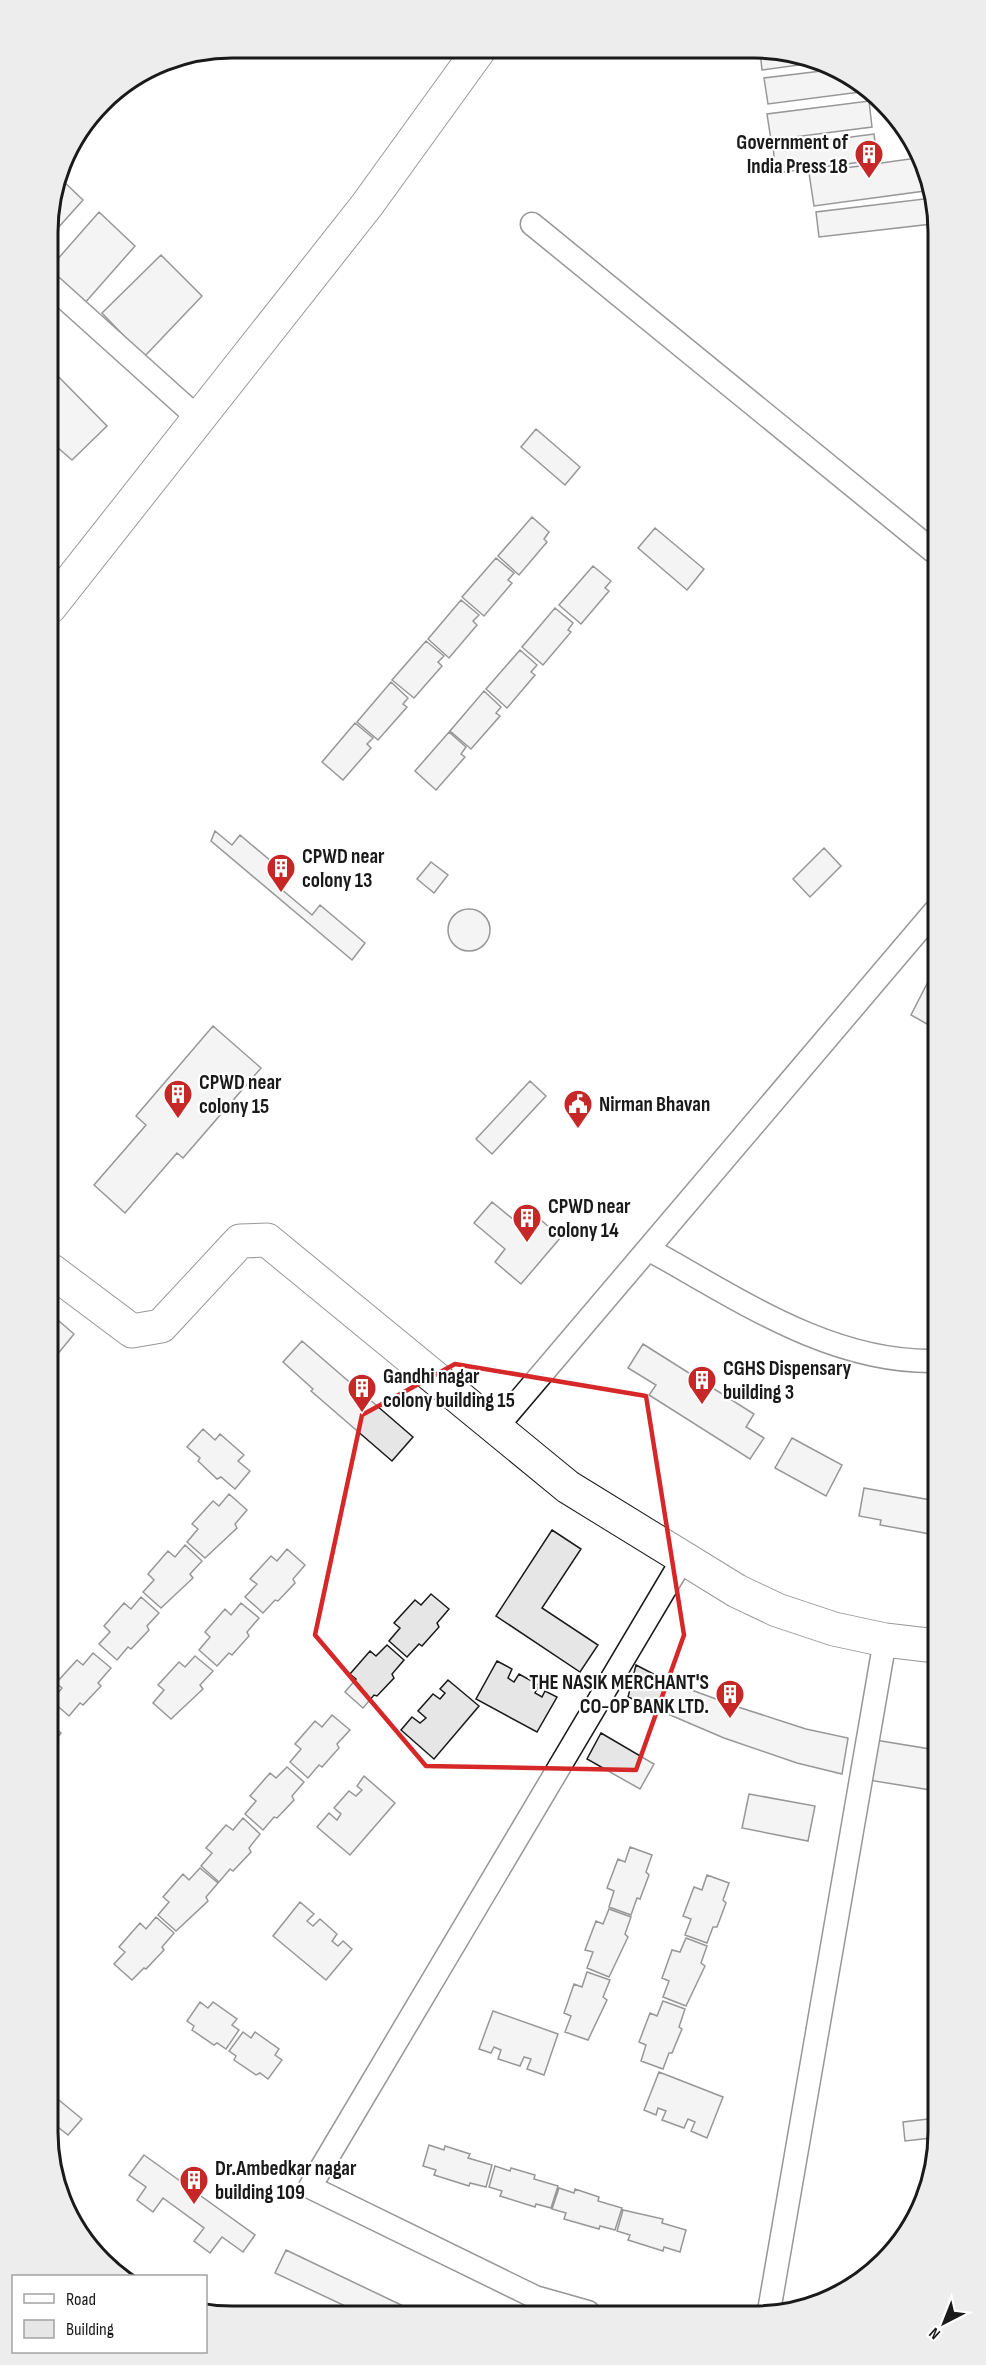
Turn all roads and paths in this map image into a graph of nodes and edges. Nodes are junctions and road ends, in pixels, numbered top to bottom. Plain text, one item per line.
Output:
1 (473, 59) edge
2 (532, 224) dead end
3 (59, 293) edge
4 (198, 418) junction
5 (928, 547) edge
6 (59, 596) edge
7 (928, 919) edge
8 (648, 1249) junction
9 (58, 1277) edge
10 (927, 1360) edge
11 (496, 1428) junction
12 (684, 1557) junction
13 (885, 1640) junction
14 (927, 1645) edge
15 (770, 2306) edge
16 (570, 2307) edge

1 - 4 street
2 - 5 street
3 - 4 street
4 - 6 street
7 - 8 street
8 - 10 street
8 - 11 street
9 - 11 street
11 - 12 street
12 - 13 street
12 - 16 street
13 - 14 street
13 - 15 street

